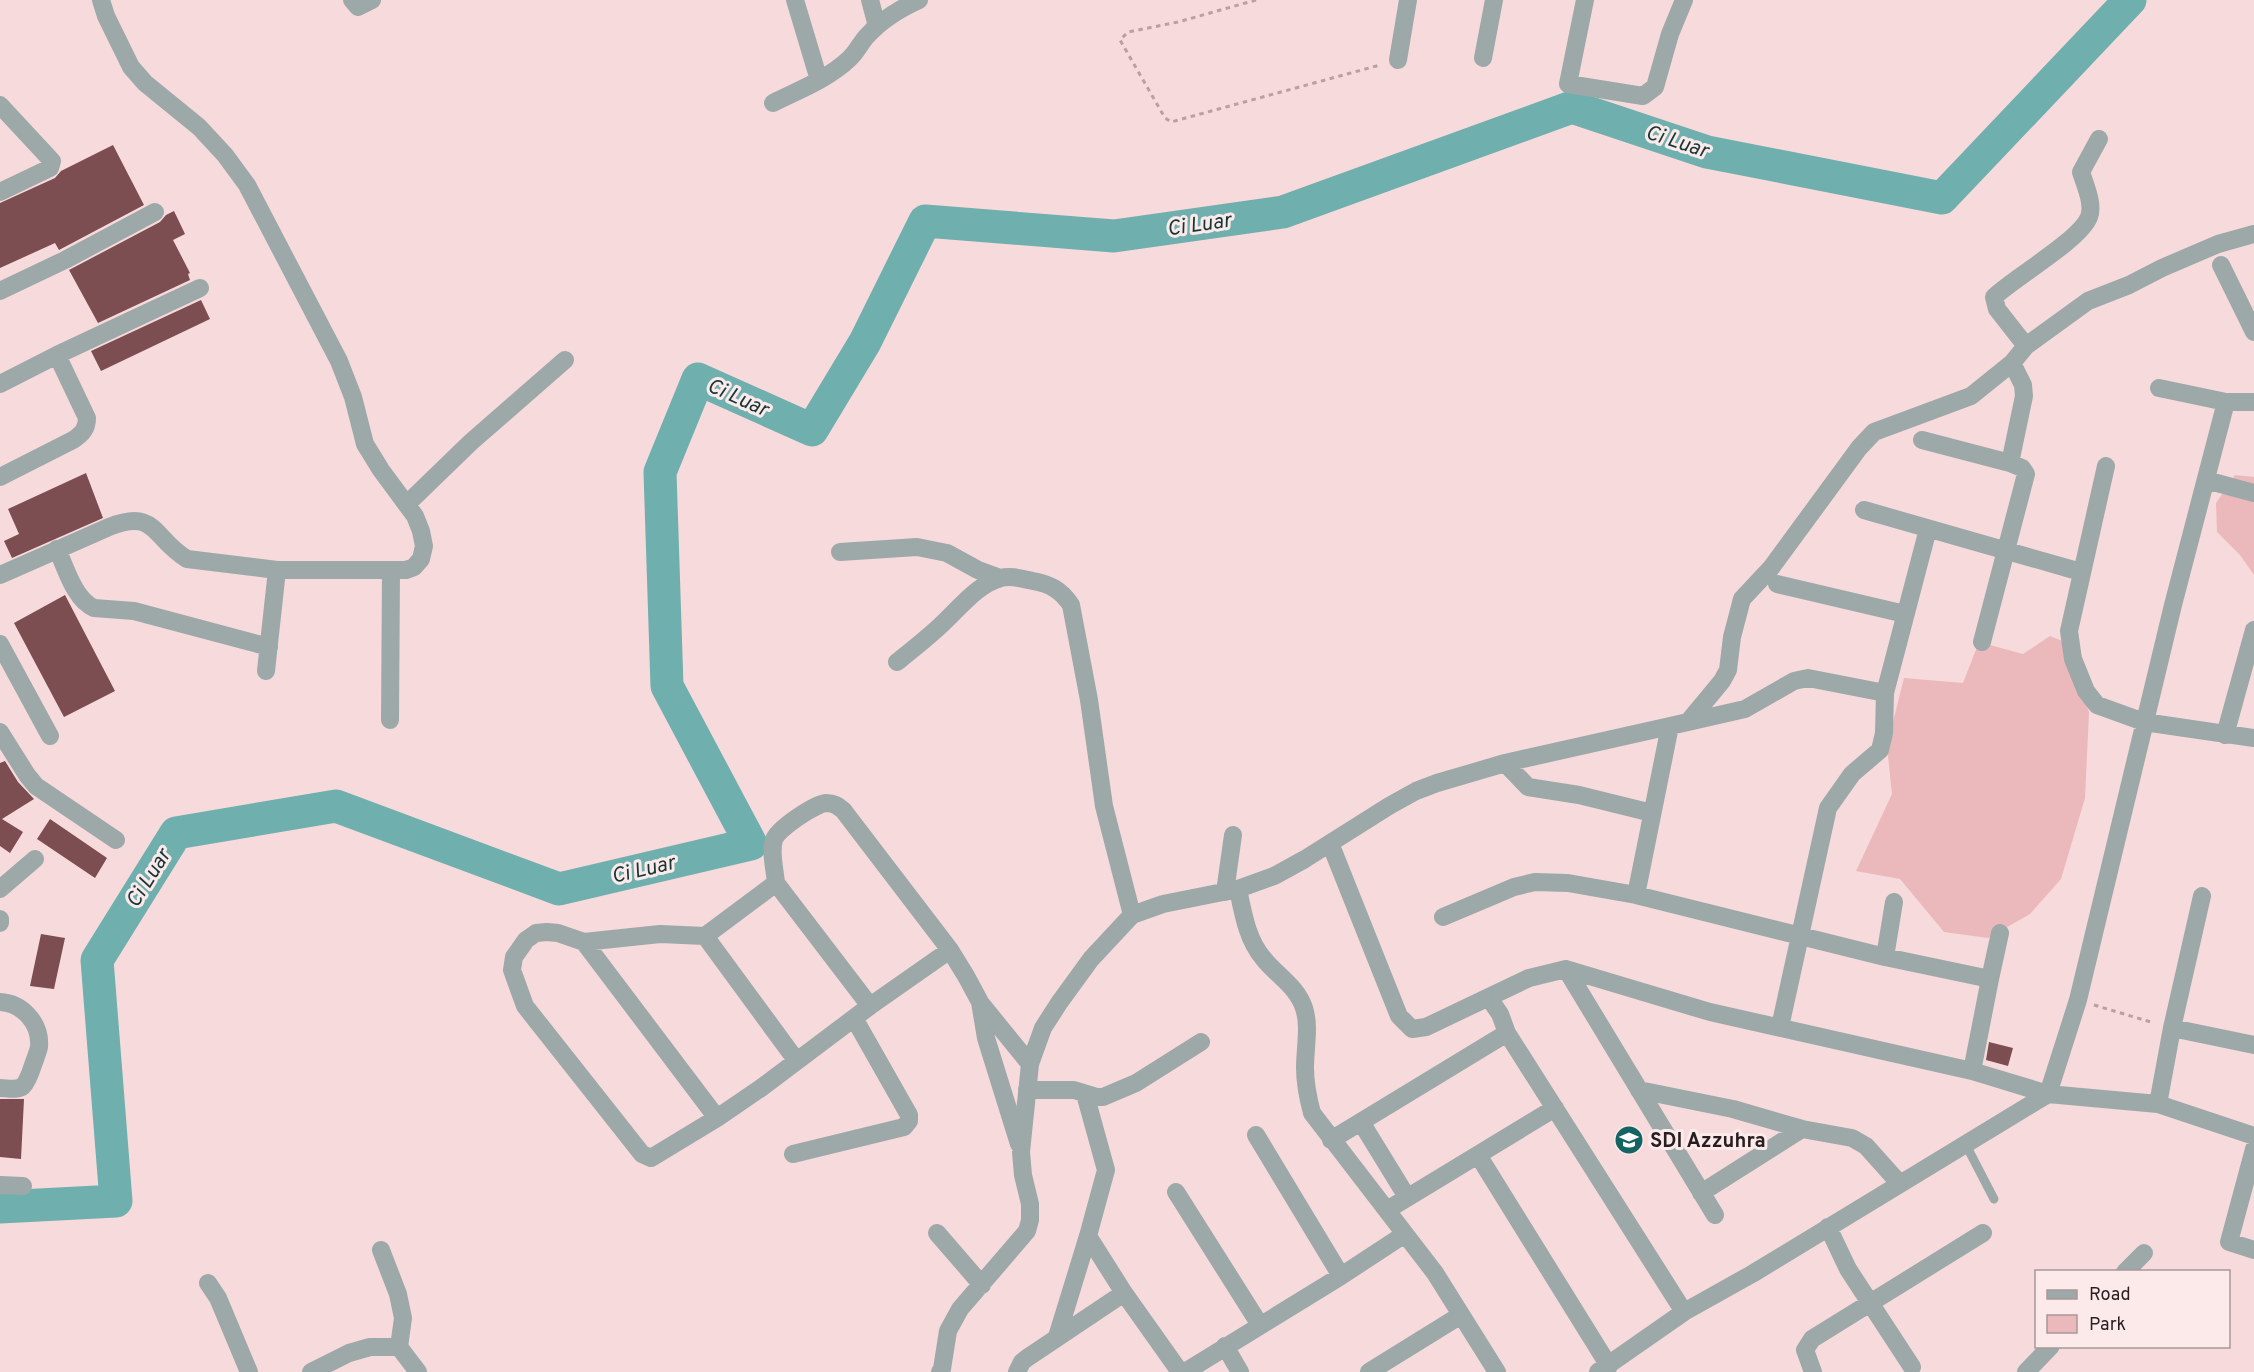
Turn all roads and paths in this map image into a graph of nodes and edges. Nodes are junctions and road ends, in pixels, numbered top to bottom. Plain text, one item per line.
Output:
1 (101, 0) edge
2 (352, 0) edge
3 (372, 0) edge
4 (795, 0) edge
5 (870, 0) edge
6 (919, 0) edge
7 (1256, 0) edge
8 (1408, 0) edge
9 (1494, 0) edge
10 (1585, 0) edge
11 (1684, 0) edge
12 (877, 26) junction
13 (1483, 58) dead end
14 (1398, 60) joint
15 (819, 80) junction
16 (773, 103) dead end
17 (0, 105) edge
18 (2099, 139) dead end
19 (0, 192) edge
20 (155, 212) dead end
21 (2254, 234) edge
22 (2221, 264) dead end
23 (200, 288) dead end
24 (0, 291) edge
25 (2254, 332) edge
26 (2026, 346) junction
27 (57, 355) junction
28 (565, 360) dead end
29 (2012, 363) junction
30 (0, 384) edge
31 (2159, 388) dead end
32 (2226, 402) junction
33 (2254, 402) edge
34 (1922, 440) dead end
35 (2010, 463) junction
36 (2106, 466) dead end
37 (0, 477) edge
38 (2206, 480) junction
39 (2254, 493) edge
40 (407, 504) junction
41 (1864, 510) dead end
42 (1928, 528) junction
43 (57, 549) junction
44 (840, 552) dead end
45 (2005, 552) junction
46 (277, 570) junction
47 (392, 572) junction
48 (2081, 572) junction
49 (0, 575) edge
50 (1000, 578) junction
51 (1777, 584) dead end
52 (1905, 614) junction
53 (2254, 630) edge
54 (1982, 642) dead end
55 (0, 644) edge
56 (268, 647) junction
57 (897, 662) dead end
58 (266, 671) dead end
59 (1885, 693) junction
60 (390, 720) dead end
61 (2144, 722) junction
62 (1679, 724) junction
63 (0, 732) edge
64 (2225, 735) junction
65 (50, 736) dead end
66 (2254, 738) edge
67 (1505, 763) junction
68 (1652, 813) junction
69 (1233, 835) dead end
70 (116, 840) dead end
71 (1330, 843) junction
72 (35, 859) dead end
73 (776, 883) junction
74 (0, 889) edge
75 (1231, 890) junction
76 (1636, 895) junction
77 (2202, 896) dead end
78 (1893, 902) dead end
79 (1132, 915) junction
80 (1443, 917) dead end
81 (2000, 933) dead end
82 (705, 936) junction
83 (1801, 936) junction
84 (584, 942) junction
85 (950, 950) junction
86 (1885, 957) junction
87 (1566, 969) junction
88 (1990, 979) junction
89 (1489, 998) junction
90 (2078, 1000) junction
91 (0, 1002) edge
92 (980, 1002) junction
93 (870, 1006) junction
94 (854, 1018) junction
95 (1780, 1027) junction
96 (2172, 1028) junction
97 (1507, 1033) junction
98 (1201, 1042) dead end
99 (2254, 1046) edge
100 (796, 1060) junction
101 (1030, 1064) junction
102 (1972, 1071) junction
103 (0, 1088) edge
104 (1027, 1090) junction
105 (1639, 1090) junction
106 (2048, 1094) junction
107 (1085, 1095) junction
108 (2158, 1104) junction
109 (1555, 1108) junction
110 (717, 1118) junction
111 (1361, 1122) junction
112 (1802, 1129) junction
113 (1256, 1135) dead end
114 (2254, 1136) edge
115 (1331, 1140) junction
116 (1966, 1145) junction
117 (2254, 1149) edge
118 (1021, 1152) junction
119 (793, 1154) dead end
120 (1478, 1155) junction
121 (1900, 1184) junction
122 (0, 1185) edge
123 (23, 1186) dead end
124 (1176, 1192) dead end
125 (1701, 1193) junction
126 (1407, 1197) junction
127 (1994, 1199) dead end
128 (1387, 1210) junction
129 (1715, 1215) dead end
130 (1828, 1227) junction
131 (937, 1233) dead end
132 (1983, 1233) dead end
133 (1405, 1234) junction
134 (1088, 1236) junction
135 (2254, 1250) edge
136 (381, 1251) dead end
137 (2144, 1253) dead end
138 (2127, 1270) edge
139 (1341, 1276) junction
140 (208, 1283) dead end
141 (982, 1285) junction
142 (1124, 1293) junction
143 (1870, 1303) junction
144 (1684, 1312) junction
145 (1468, 1319) junction
146 (1260, 1325) junction
147 (1057, 1337) junction
148 (1225, 1346) junction
149 (399, 1347) junction
150 (2050, 1348) edge
151 (1912, 1368) dead end
152 (1603, 1369) edge
153 (249, 1372) edge
154 (311, 1372) edge
155 (418, 1372) edge
156 (940, 1372) edge
157 (1017, 1372) edge
158 (1180, 1372) edge
159 (1185, 1372) edge
160 (1240, 1372) edge
161 (1369, 1372) edge
162 (1497, 1372) edge
163 (1505, 1372) edge
164 (1813, 1372) edge
165 (2026, 1372) edge

1 - 40 street
2 - 3 street
4 - 15 street
5 - 12 street
6 - 12 street
7 - 14 path
8 - 14 street
9 - 13 street
10 - 11 street
12 - 15 street
15 - 16 street
17 - 19 street
18 - 26 street
20 - 24 street
21 - 26 street
22 - 25 street
23 - 27 street
26 - 29 street
27 - 30 street
27 - 37 street
28 - 40 street
29 - 35 street
29 - 62 street
31 - 32 street
32 - 33 street
32 - 38 street
34 - 35 street
35 - 45 street
36 - 48 street
38 - 39 street
38 - 61 street
40 - 47 street
41 - 42 street
42 - 45 street
42 - 52 street
43 - 46 street
43 - 49 street
43 - 56 street
44 - 50 street
45 - 48 street
45 - 54 street
46 - 47 street
46 - 56 street
47 - 60 street
48 - 61 street
50 - 57 street
50 - 79 street
51 - 52 street
52 - 59 street
53 - 64 street
55 - 65 street
56 - 58 street
59 - 62 street
59 - 83 street
61 - 64 street
61 - 90 street
62 - 67 street
62 - 68 street
63 - 70 street
64 - 66 street
67 - 68 street
67 - 71 street
68 - 76 street
69 - 75 street
71 - 75 street
71 - 89 street
72 - 74 street
73 - 82 street
73 - 85 street
73 - 93 street
75 - 79 street
75 - 115 street
76 - 80 street
76 - 83 street
77 - 96 street
78 - 86 street
79 - 101 street
81 - 88 street
82 - 84 street
82 - 100 street
83 - 86 street
83 - 95 street
84 - 110 street
84 - 110 street
85 - 92 street
85 - 93 street
86 - 88 street
87 - 89 street
87 - 95 street
87 - 105 street
88 - 102 street
89 - 97 street
90 - 96 path
90 - 106 street
91 - 103 street
92 - 101 street
92 - 118 street
93 - 94 street
94 - 100 street
94 - 119 street
95 - 102 street
96 - 99 street
96 - 108 street
97 - 109 street
97 - 111 street
98 - 107 street
100 - 110 street
101 - 104 street
102 - 106 street
104 - 107 street
104 - 118 street
105 - 112 street
105 - 125 street
106 - 108 street
106 - 116 street
107 - 134 street
108 - 114 street
109 - 120 street
109 - 144 street
111 - 115 street
111 - 126 street
112 - 121 street
112 - 125 street
113 - 139 street
115 - 128 street
116 - 121 street
116 - 127 lane
117 - 135 street
118 - 141 street
120 - 126 street
120 - 152 street
121 - 130 street
122 - 123 street
124 - 146 street
125 - 129 street
126 - 128 street
128 - 133 street
130 - 143 street
130 - 144 street
131 - 141 street
132 - 143 street
133 - 139 street
133 - 145 street
134 - 142 street
134 - 147 street
136 - 149 street
137 - 138 street
139 - 146 street
140 - 153 street
141 - 156 street
142 - 147 street
142 - 158 street
143 - 151 street
143 - 164 street
144 - 152 street
145 - 161 street
145 - 162 street
145 - 163 street
146 - 148 street
147 - 157 street
148 - 159 street
148 - 160 street
149 - 154 street
149 - 155 street
150 - 165 street

